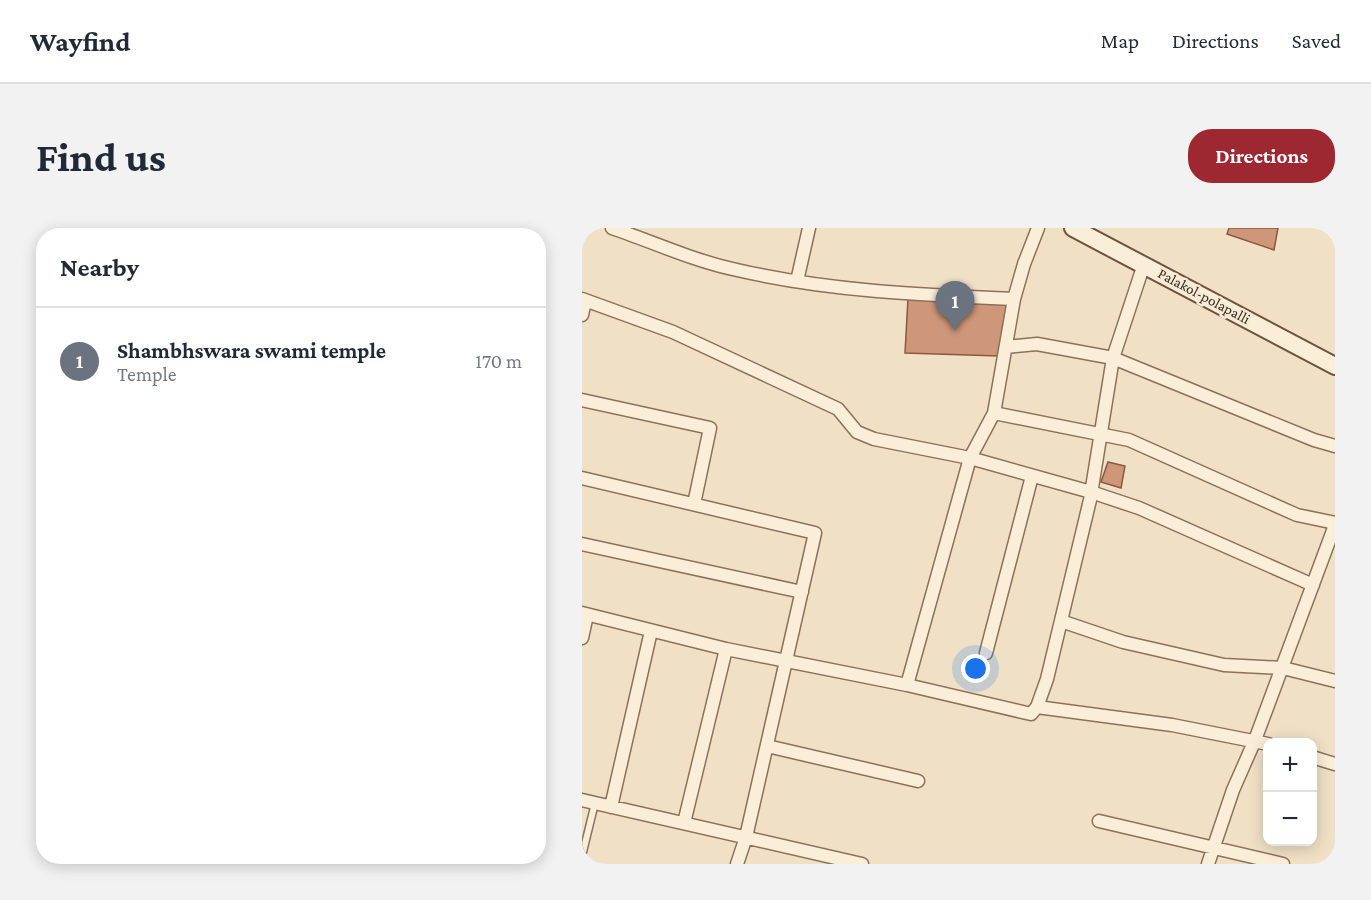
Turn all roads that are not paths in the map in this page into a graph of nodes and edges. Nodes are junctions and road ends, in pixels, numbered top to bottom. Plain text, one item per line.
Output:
1 (612, 228) edge
2 (809, 228) edge
3 (1038, 228) edge
4 (1073, 228) edge
5 (1144, 264) junction
6 (798, 281) junction
7 (1014, 299) junction
8 (584, 300) edge
9 (582, 315) edge
10 (1006, 347) junction
11 (1113, 358) junction
12 (1335, 366) edge
13 (582, 400) edge
14 (994, 413) junction
15 (1099, 433) junction
16 (1335, 446) edge
17 (970, 458) junction
18 (1032, 476) junction
19 (582, 478) edge
20 (1091, 492) junction
21 (694, 504) junction
22 (1335, 524) edge
23 (582, 544) edge
24 (1330, 555) edge
25 (1313, 585) junction
26 (802, 592) junction
27 (585, 614) edge
28 (1061, 621) junction
29 (651, 631) junction
30 (582, 638) edge
31 (726, 649) junction
32 (986, 652) dead end
33 (787, 661) junction
34 (1283, 668) junction
35 (1335, 681) edge
36 (907, 685) junction
37 (1037, 707) junction
38 (1255, 741) junction
39 (1263, 743) edge
40 (767, 746) junction
41 (1317, 759) edge
42 (1335, 764) edge
43 (918, 782) dead end
44 (588, 801) edge
45 (611, 807) junction
46 (1099, 821) dead end
47 (684, 823) junction
48 (746, 837) junction
49 (1214, 846) junction
50 (582, 856) edge
51 (737, 864) edge
52 (862, 864) edge
53 (1208, 864) edge
54 (1282, 864) edge

1 - 6 street
2 - 6 street
3 - 7 street
4 - 5 street, Palakol-polapalli
5 - 11 street
5 - 12 street, Palakol-polapalli
6 - 7 street
7 - 10 street
8 - 9 street
8 - 17 street
10 - 11 street
10 - 14 street
11 - 15 street
11 - 16 street
13 - 21 street
14 - 15 street
14 - 17 street
15 - 20 street
15 - 22 street
17 - 18 street
17 - 36 street
18 - 20 street
18 - 32 street
19 - 21 street
20 - 25 street
20 - 28 street
21 - 26 street
22 - 24 street
23 - 26 street
24 - 25 street
25 - 34 street
26 - 33 street
27 - 29 street
27 - 30 street
28 - 34 street
28 - 37 street
29 - 31 street
29 - 45 street
31 - 33 street
31 - 47 street
33 - 36 street
33 - 40 street
34 - 35 street
34 - 38 street
36 - 37 street
37 - 38 street
38 - 39 street
38 - 49 street
40 - 43 street
40 - 48 street
41 - 42 street
44 - 45 street
44 - 50 lane
45 - 47 street
46 - 49 street
47 - 48 street
48 - 51 street
48 - 52 street
49 - 53 street
49 - 54 street

